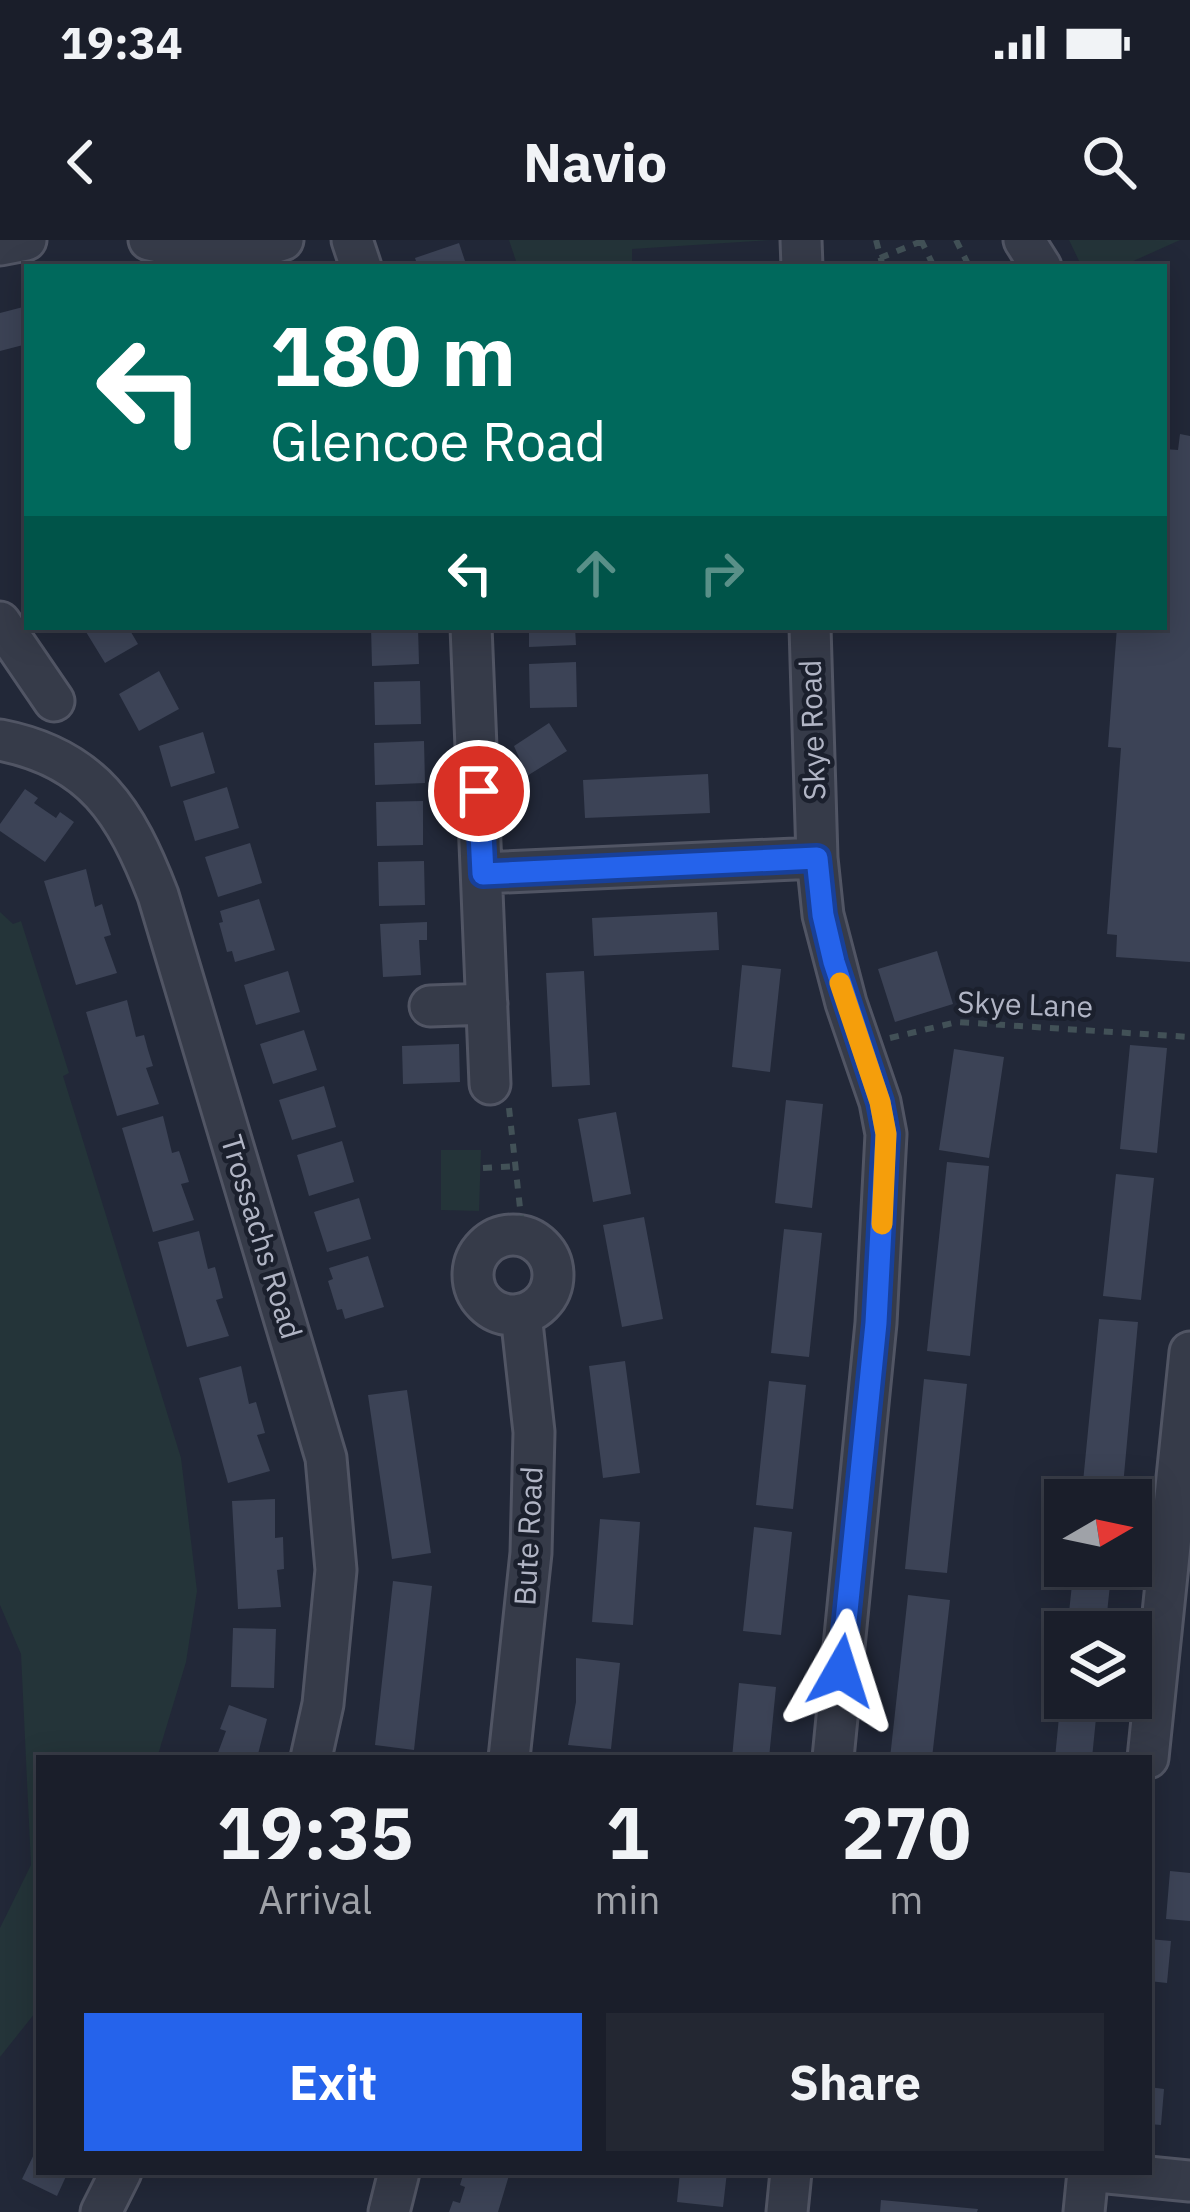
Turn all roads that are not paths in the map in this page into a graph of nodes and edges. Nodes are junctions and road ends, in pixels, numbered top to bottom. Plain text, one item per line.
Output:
1 (26, 240) edge
2 (149, 240) edge
3 (283, 240) edge
4 (0, 245) edge
5 (0, 622) edge
6 (471, 630) edge
7 (810, 630) edge
8 (54, 701) dead end
9 (0, 740) edge
10 (817, 858) junction
11 (483, 874) junction
12 (487, 1004) junction
13 (430, 1006) dead end
14 (490, 1084) road end
15 (521, 1314) junction
16 (1190, 1352) edge
17 (1187, 1413) edge
18 (312, 1755) edge
19 (509, 1755) edge
20 (832, 1755) edge
21 (1148, 1755) edge
22 (120, 2175) edge
23 (398, 2175) edge
24 (791, 2175) edge
25 (1088, 2175) edge
26 (1129, 2175) edge
27 (1190, 2181) edge
28 (101, 2212) edge
29 (389, 2212) edge
30 (787, 2212) edge
31 (1084, 2212) edge

1 - 4 street
2 - 3 street
5 - 8 street
6 - 11 street
7 - 10 street, Skye Road
9 - 18 street, Trossachs Road
10 - 11 street
10 - 20 street, Skye Road
11 - 12 street
12 - 13 street
12 - 14 street
15 - 15 street
15 - 19 street, Bute Road
16 - 17 street
17 - 21 street
22 - 28 street
23 - 29 street
24 - 30 street
25 - 31 street
26 - 27 street

